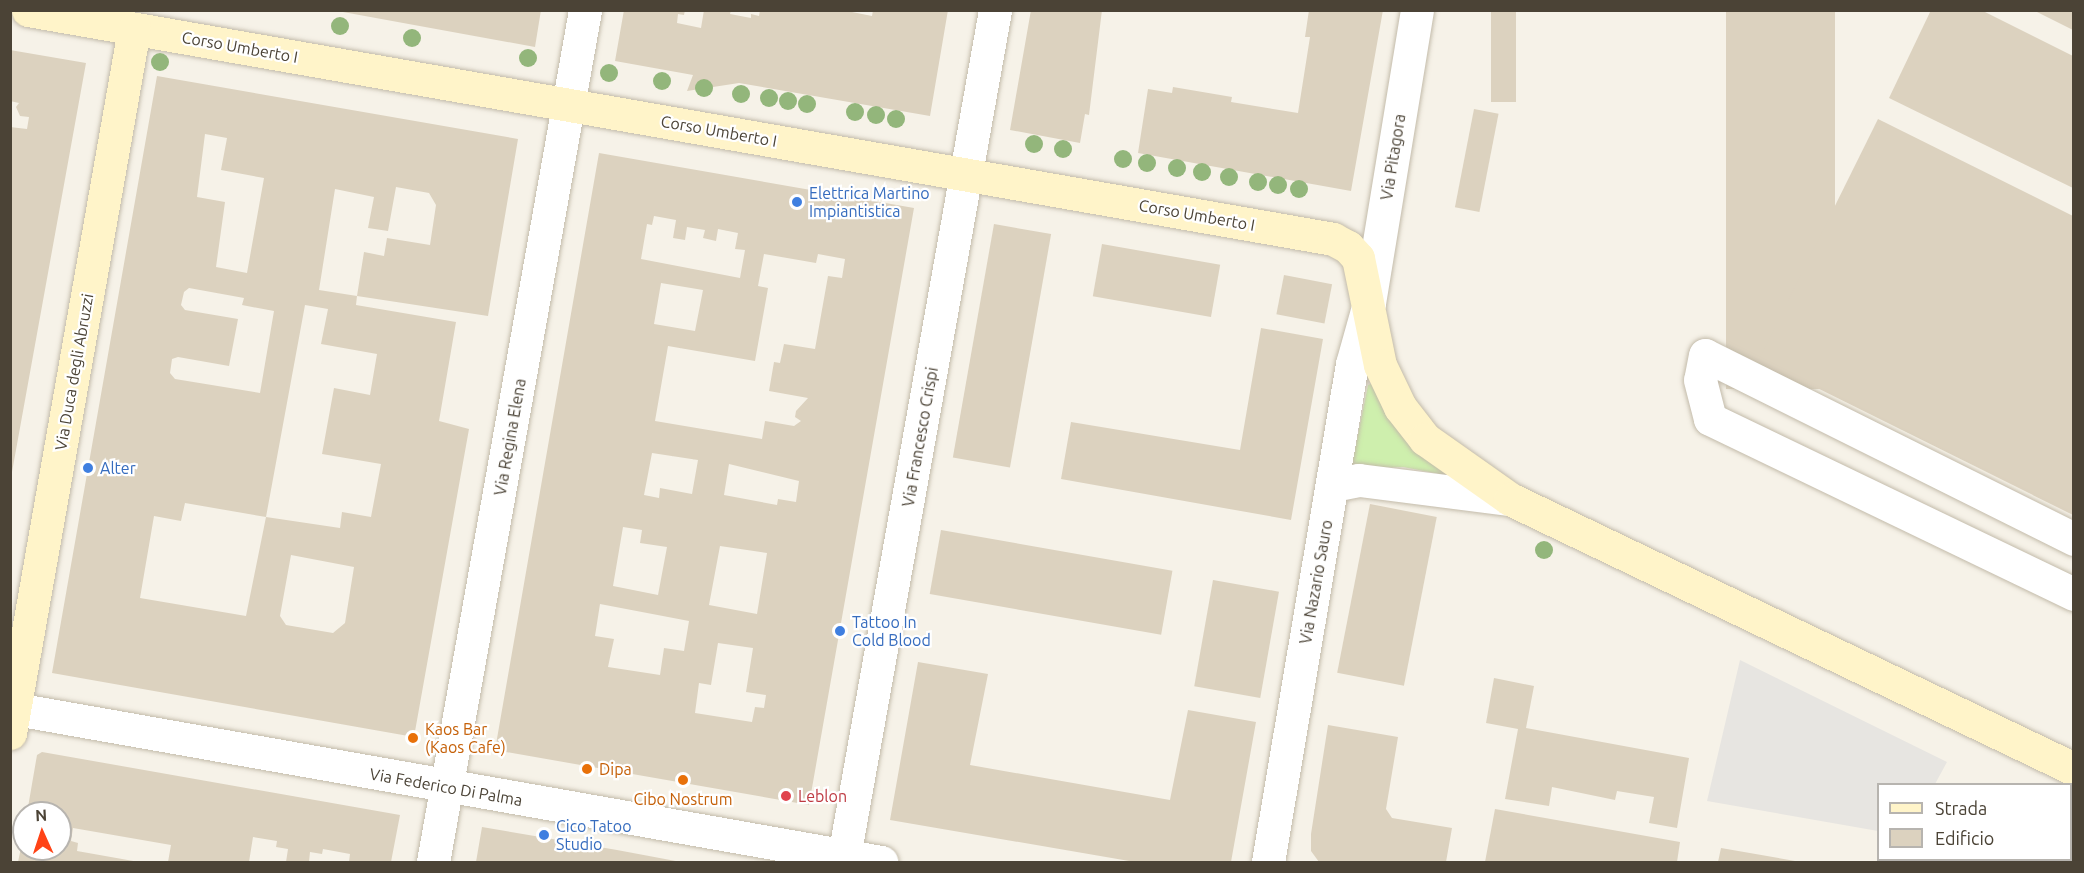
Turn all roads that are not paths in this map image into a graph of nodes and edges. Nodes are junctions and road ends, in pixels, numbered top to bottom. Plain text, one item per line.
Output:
1 (28, 10) edge
2 (585, 10) edge
3 (995, 10) edge
4 (1417, 10) edge
5 (136, 20) edge
6 (569, 105) junction
7 (966, 174) junction
8 (1369, 303) junction
9 (1332, 485) junction
10 (1510, 499) junction
11 (2073, 539) edge
12 (2073, 594) edge
13 (12, 717) edge
14 (2073, 769) edge
15 (446, 787) junction
16 (844, 859) edge
17 (433, 862) edge
18 (881, 862) edge
19 (1268, 862) edge

1 - 5 main road, Corso Umberto I
2 - 6 street, Via Regina Elena
3 - 7 street, Via Francesco Crispi
4 - 8 street, Via Pitagora
5 - 6 main road, Corso Umberto I
5 - 13 main road, Via Duca degli Abruzzi
6 - 7 main road, Corso Umberto I
6 - 15 street, Via Regina Elena
7 - 8 main road, Corso Umberto I
7 - 16 street, Via Francesco Crispi
8 - 9 street, Via Nazario Sauro
8 - 10 main road, Corso Umberto I
9 - 10 street
9 - 19 street, Via Nazario Sauro
10 - 14 main road, Corso Umberto I
11 - 12 street
13 - 15 street, Via Federico Di Palma
15 - 16 street, Via Federico Di Palma
15 - 17 street, Via Regina Elena
16 - 18 street, Via Federico Di Palma

